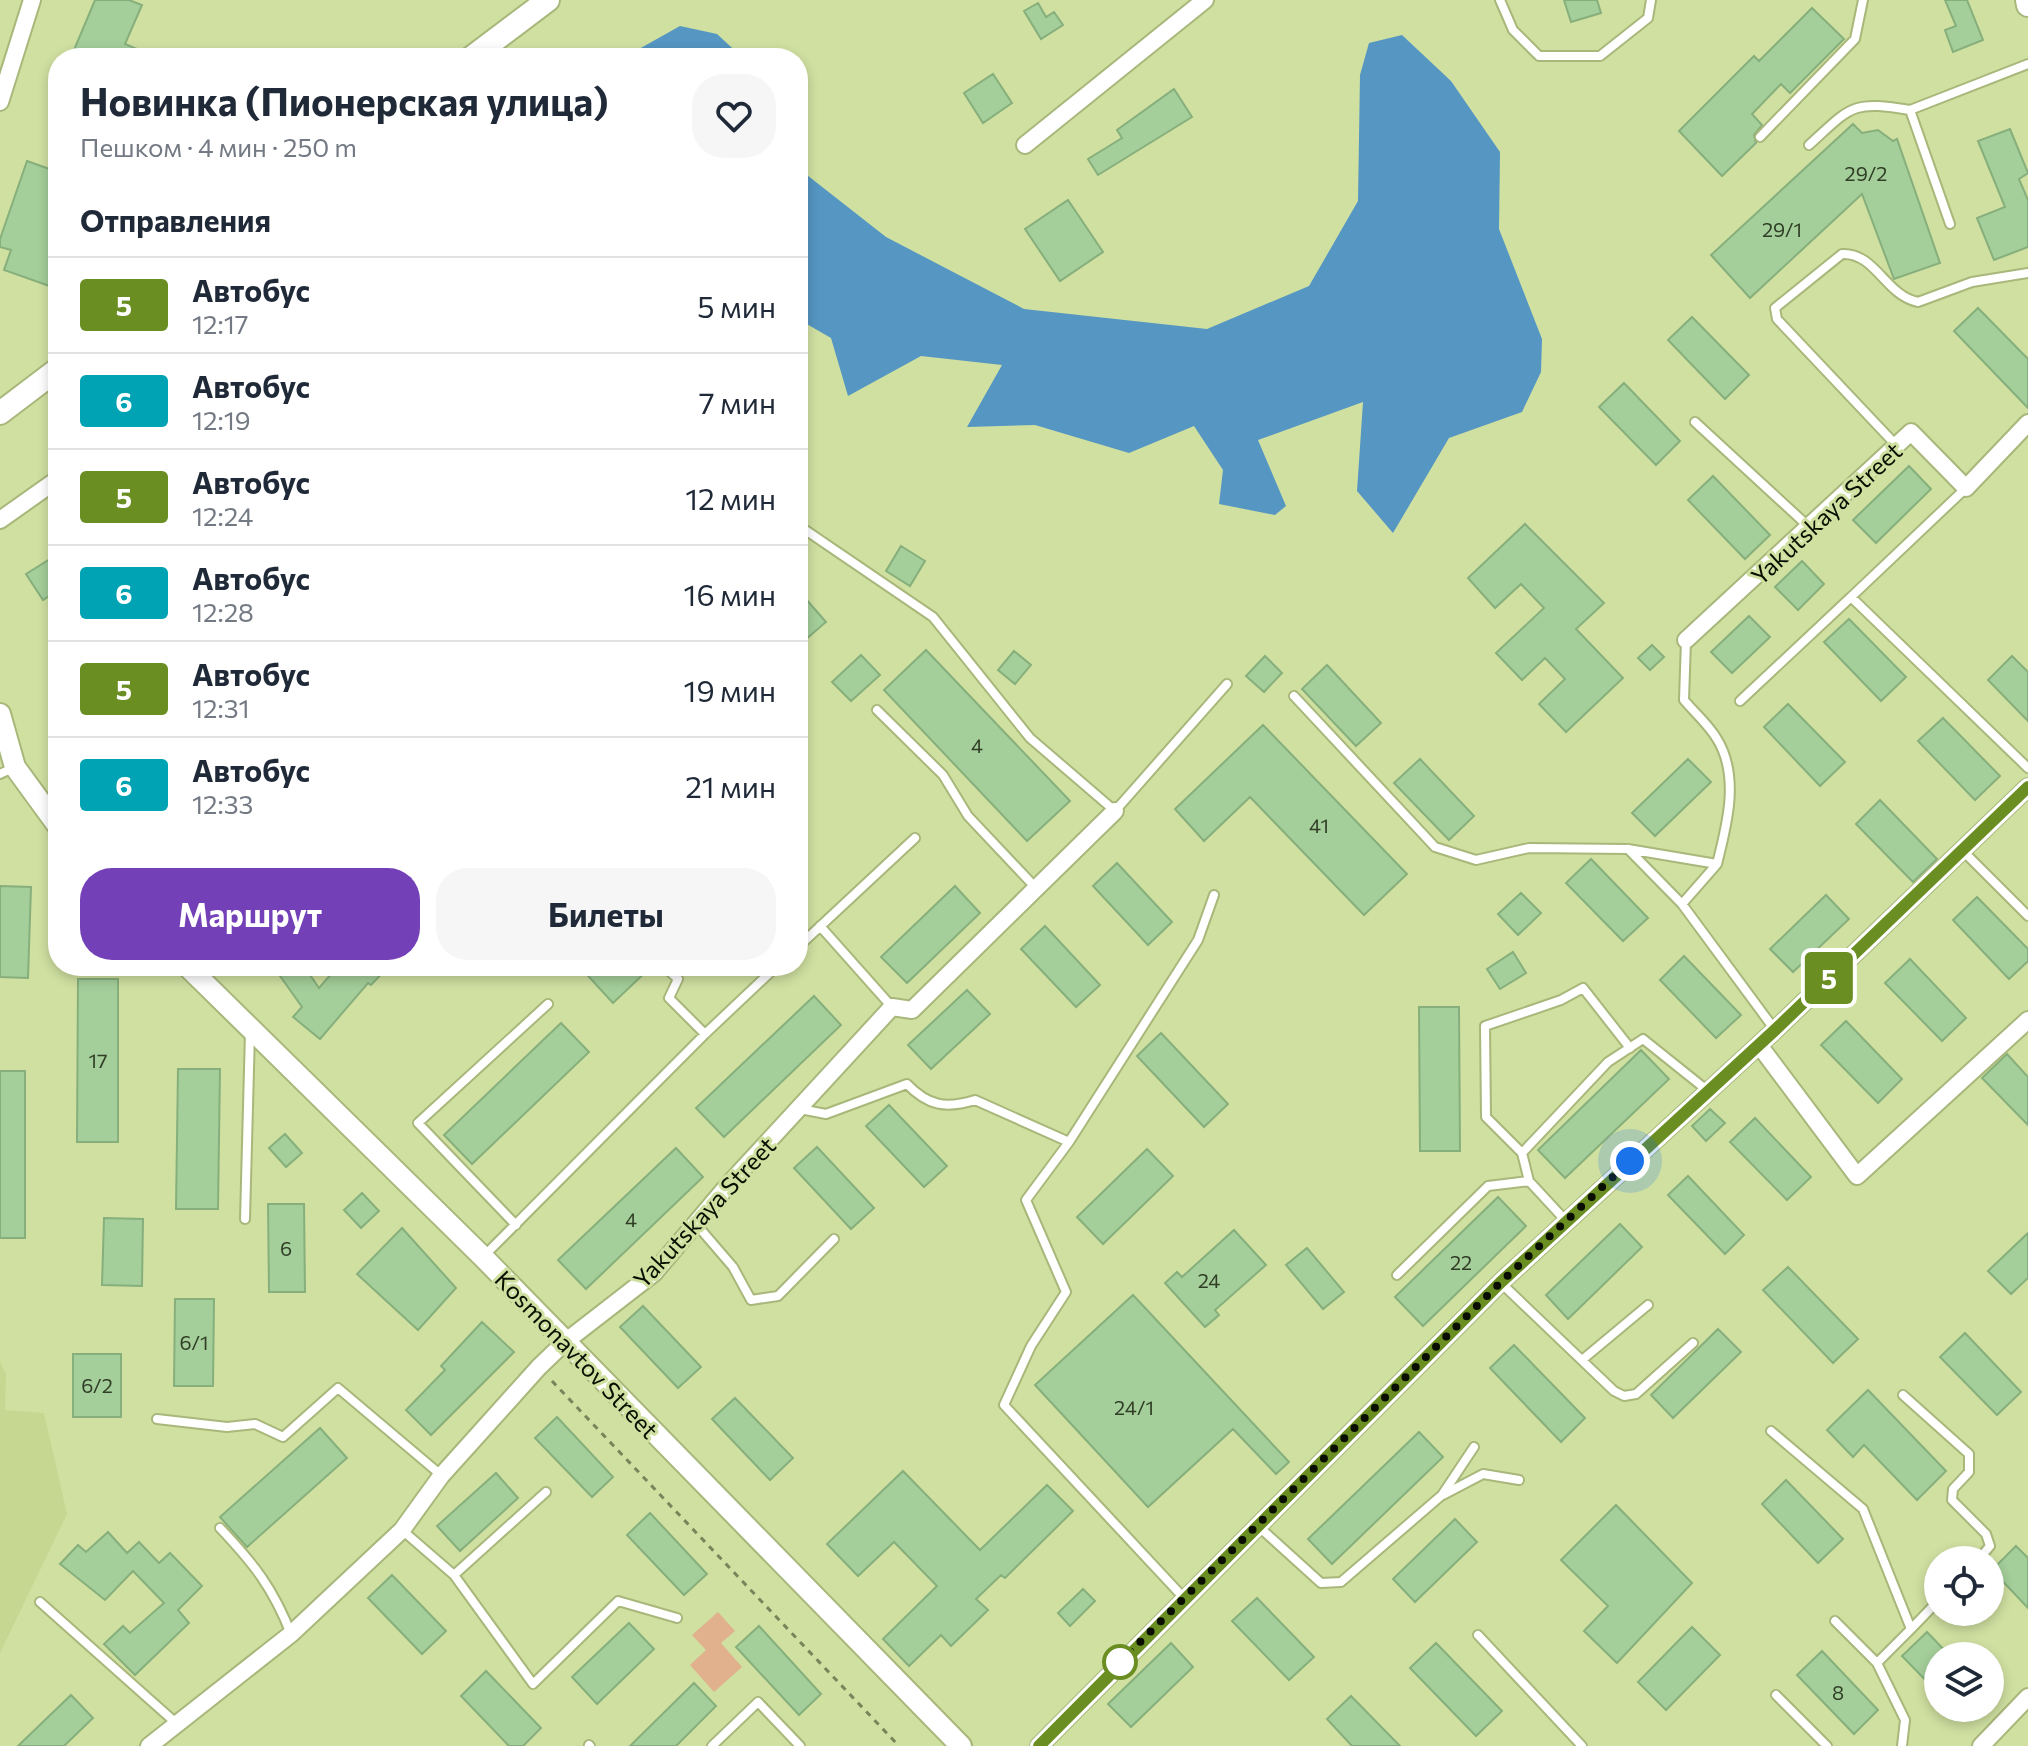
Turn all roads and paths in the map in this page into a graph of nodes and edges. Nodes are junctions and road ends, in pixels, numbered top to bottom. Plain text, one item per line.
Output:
1 (32, 0) edge
2 (548, 0) edge
3 (1205, 0) edge
4 (1500, 0) edge
5 (1651, 0) edge
6 (1863, 0) edge
7 (484, 48) edge
8 (2028, 64) edge
9 (0, 102) edge
10 (1910, 110) junction
11 (1760, 137) dead end
12 (1025, 145) dead end
13 (1809, 145) dead end
14 (1950, 224) dead end
15 (2028, 273) edge
16 (48, 377) edge
17 (0, 413) edge
18 (1695, 422) dead end
19 (2028, 423) edge
20 (1897, 445) junction
21 (48, 486) edge
22 (1966, 488) junction
23 (0, 520) edge
24 (1809, 526) junction
25 (808, 532) edge
26 (1851, 597) junction
27 (1686, 640) joint
28 (1227, 684) dead end
29 (1294, 696) dead end
30 (1740, 701) dead end
31 (877, 710) dead end
32 (0, 714) edge
33 (2028, 768) edge
34 (8, 770) edge
35 (2028, 787) edge
36 (1115, 811) junction
37 (48, 815) edge
38 (915, 838) dead end
39 (1628, 849) junction
40 (1962, 850) junction
41 (1717, 864) junction
42 (1035, 887) junction
43 (1214, 895) dead end
44 (1682, 904) junction
45 (2028, 916) edge
46 (820, 926) junction
47 (808, 937) edge
48 (197, 976) edge
49 (675, 976) edge
50 (766, 976) edge
51 (548, 1004) dead end
52 (892, 1007) junction
53 (2028, 1020) edge
54 (250, 1028) junction
55 (1775, 1030) junction
56 (705, 1034) junction
57 (1759, 1045) junction
58 (1630, 1048) junction
59 (1708, 1091) junction
60 (800, 1109) junction
61 (1069, 1142) junction
62 (1522, 1153) junction
63 (1529, 1181) junction
64 (245, 1219) dead end
65 (1566, 1221) junction
66 (696, 1223) junction
67 (516, 1225) junction
68 (834, 1239) dead end
69 (483, 1257) junction
70 (1397, 1275) dead end
71 (1501, 1282) junction
72 (1648, 1305) dead end
73 (565, 1342) junction
74 (1693, 1343) dead end
75 (1582, 1360) junction
76 (539, 1367) junction
77 (1903, 1395) dead end
78 (157, 1419) dead end
79 (1771, 1431) dead end
80 (1474, 1447) dead end
81 (441, 1476) junction
82 (1519, 1480) dead end
83 (546, 1492) dead end
84 (1442, 1495) junction
85 (1258, 1526) junction
86 (220, 1528) dead end
87 (402, 1530) junction
88 (1990, 1546) edge
89 (454, 1575) junction
90 (1183, 1597) junction
91 (40, 1602) dead end
92 (1924, 1616) edge
93 (677, 1618) dead end
94 (1835, 1621) dead end
95 (1911, 1629) junction
96 (291, 1634) junction
97 (1478, 1635) dead end
98 (1877, 1663) junction
99 (1776, 1695) dead end
100 (2028, 1697) edge
101 (176, 1723) junction
102 (158, 1743) edge
103 (712, 1746) edge
104 (800, 1746) edge
105 (899, 1746) edge
106 (961, 1746) edge
107 (1039, 1746) edge
108 (1582, 1746) edge
109 (1827, 1746) edge
110 (1902, 1746) edge
111 (1981, 1746) edge

1 - 9 street
2 - 7 main road
3 - 12 street
4 - 5 lane
6 - 11 lane
8 - 10 lane
10 - 13 lane
10 - 14 lane
15 - 20 lane
16 - 17 main road
18 - 24 lane
19 - 22 street
20 - 22 street, Yakutskaya Street
20 - 24 street, Yakutskaya Street
21 - 23 street
22 - 26 lane
24 - 27 street, Yakutskaya Street
25 - 36 lane
26 - 30 lane
26 - 33 lane
27 - 41 lane
28 - 36 lane
29 - 39 lane
31 - 42 lane
32 - 34 street
34 - 37 street
35 - 40 street
36 - 42 street
38 - 46 lane
39 - 41 lane
39 - 44 lane
40 - 45 lane
40 - 55 street
41 - 44 lane
42 - 52 street
43 - 61 lane
44 - 55 lane
46 - 47 lane
46 - 52 lane
48 - 54 street, Kosmonavtov Street
49 - 56 lane
50 - 56 lane
51 - 67 lane
52 - 60 street, Yakutskaya Street
53 - 57 street
54 - 64 lane
54 - 69 street, Kosmonavtov Street
55 - 57 street
56 - 67 lane
57 - 59 street
58 - 59 lane
58 - 62 lane
58 - 62 lane
59 - 65 street
60 - 61 lane
60 - 66 street, Yakutskaya Street
61 - 90 lane
62 - 63 lane
63 - 65 lane
63 - 70 lane
65 - 71 street
66 - 68 lane
66 - 73 street, Yakutskaya Street
67 - 69 lane
69 - 73 street, Kosmonavtov Street
71 - 75 lane
71 - 85 street
72 - 75 lane
73 - 76 street, Yakutskaya Street
73 - 106 street, Kosmonavtov Street
74 - 75 lane
76 - 81 street, Yakutskaya Street
76 - 105 path
77 - 88 lane
78 - 81 lane
79 - 95 lane
80 - 84 lane
81 - 87 street, Yakutskaya Street
82 - 84 lane
83 - 89 lane
84 - 85 lane
85 - 90 street
86 - 96 lane
87 - 89 lane
87 - 96 street, Yakutskaya Street
89 - 93 lane
90 - 107 street
91 - 101 lane
92 - 95 lane
94 - 98 lane
95 - 98 lane
96 - 101 street, Yakutskaya Street
97 - 108 lane
98 - 110 lane
99 - 109 lane
100 - 111 street
101 - 102 street, Yakutskaya Street
103 - 104 lane

